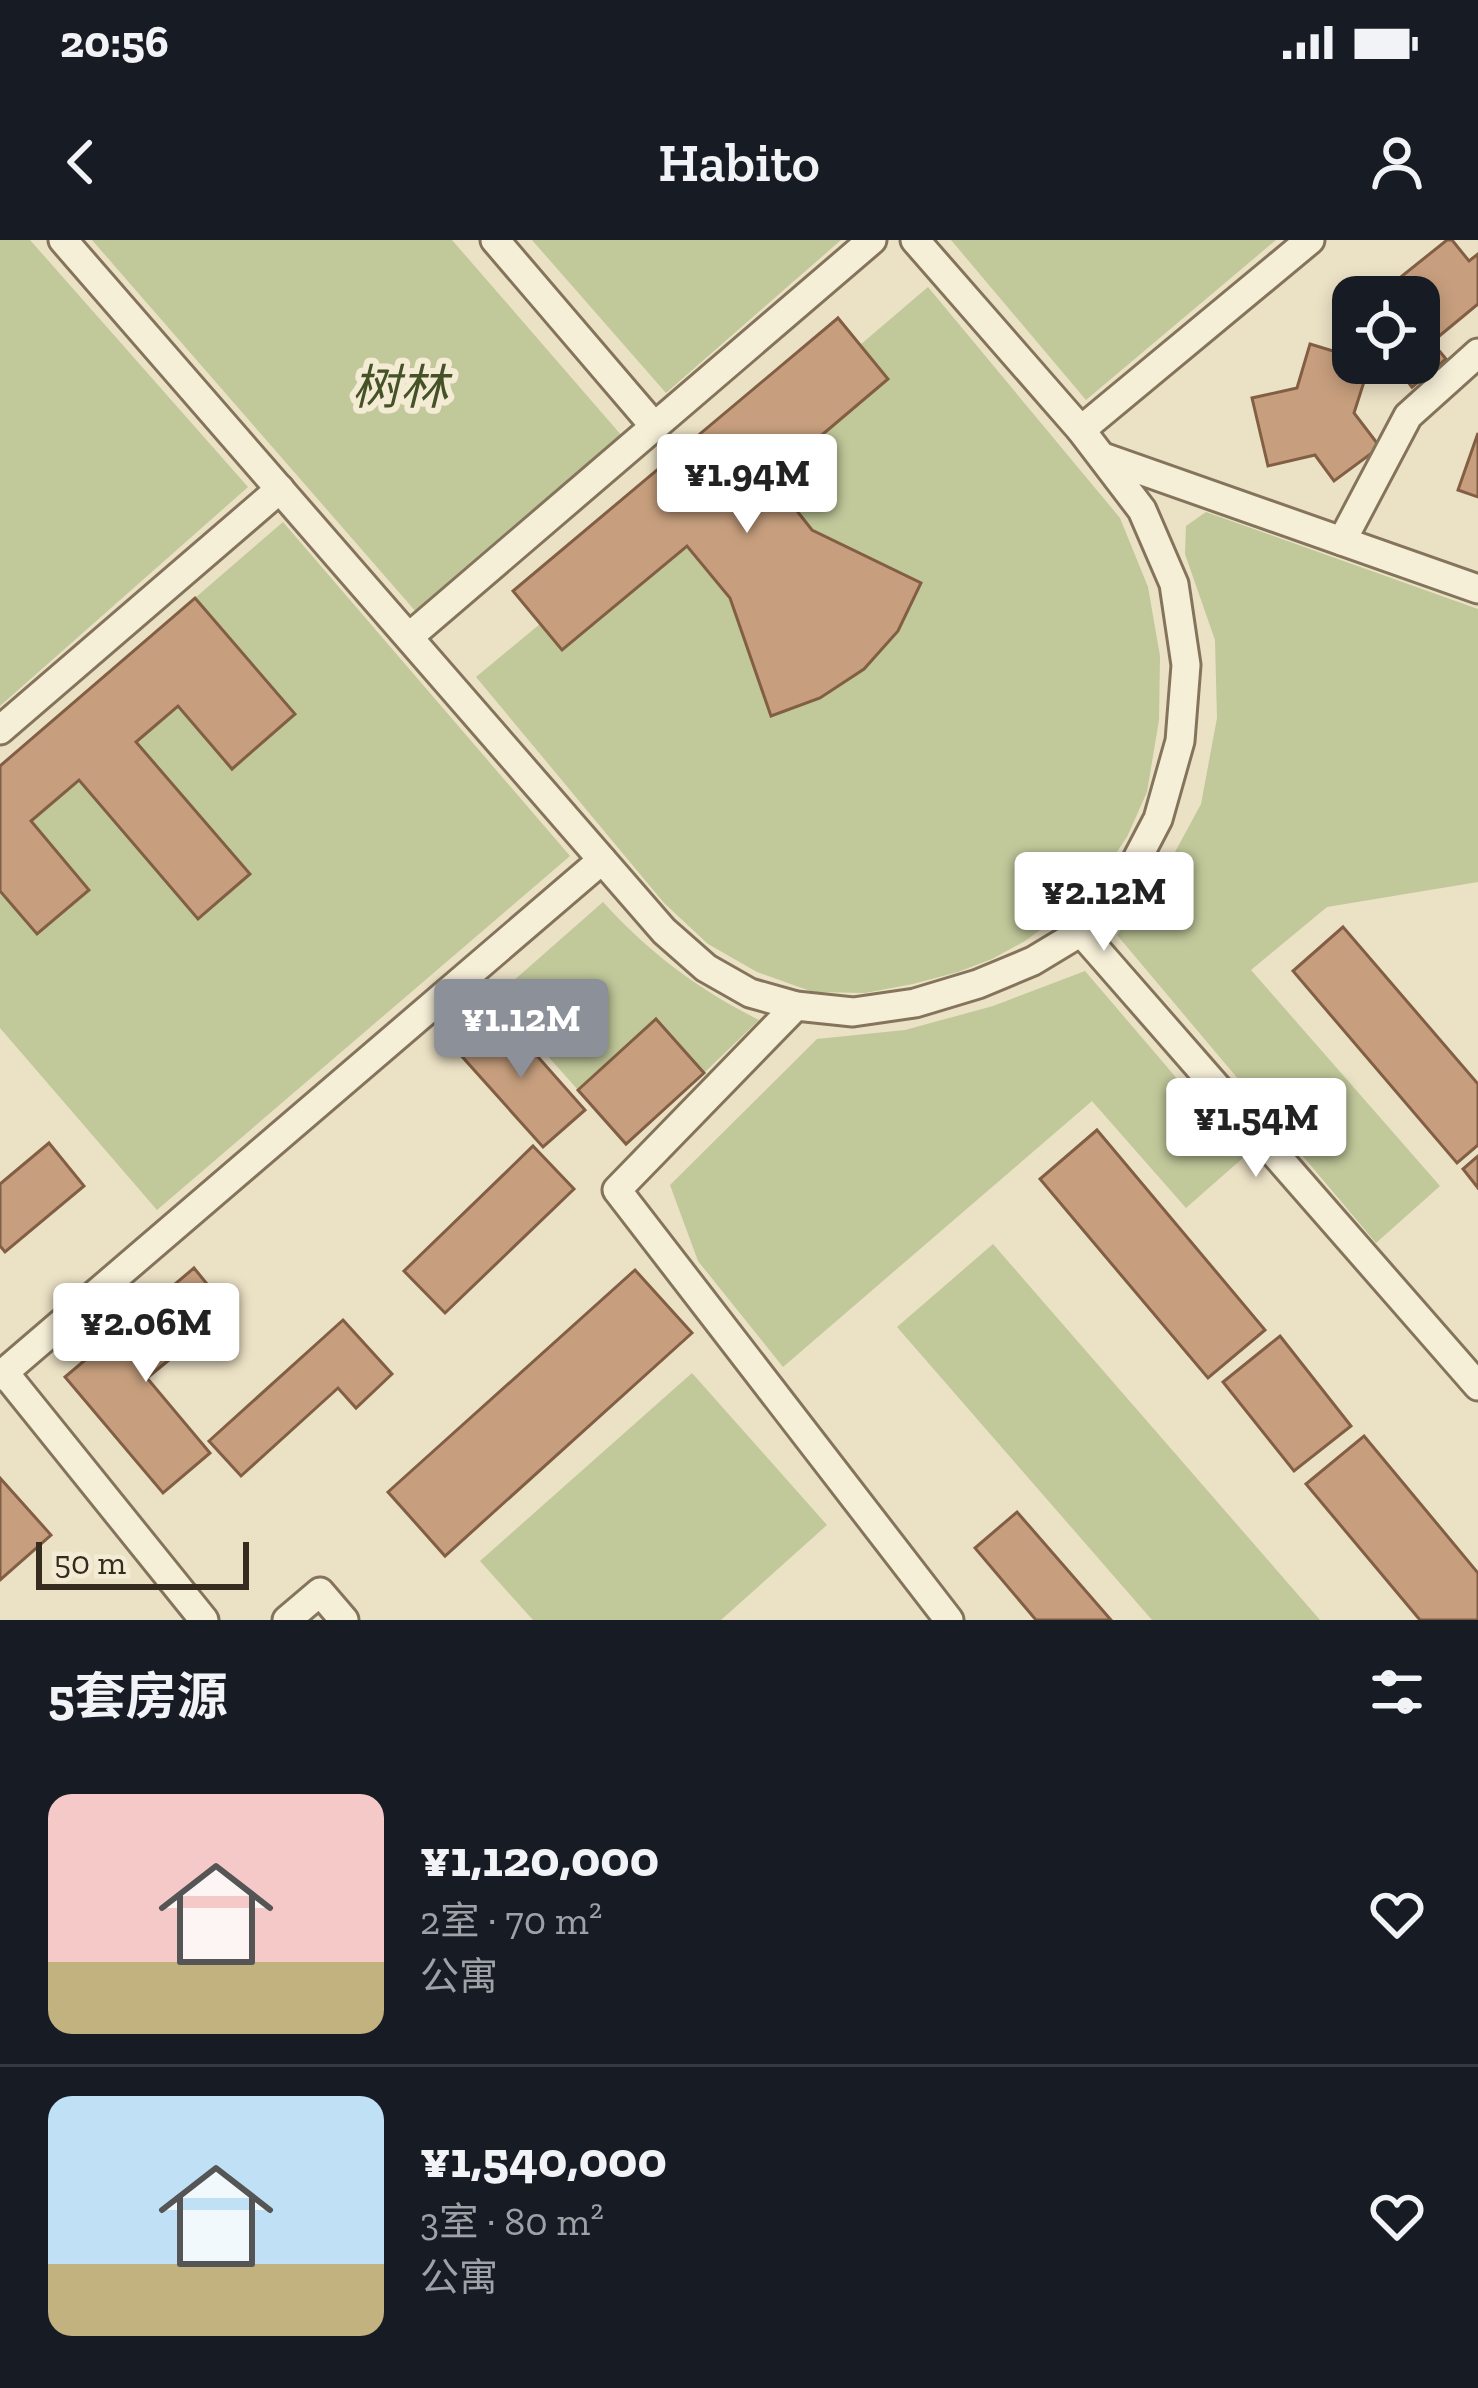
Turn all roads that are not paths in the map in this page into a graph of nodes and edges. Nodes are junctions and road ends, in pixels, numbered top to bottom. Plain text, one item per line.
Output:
1 (64, 240) edge
2 (495, 240) edge
3 (872, 240) edge
4 (915, 240) edge
5 (1310, 240) edge
6 (1478, 353) edge
7 (655, 427) junction
8 (1081, 430) junction
9 (1101, 456) junction
10 (280, 489) junction
11 (1342, 542) junction
12 (1478, 590) edge
13 (409, 637) junction
14 (0, 730) edge
15 (602, 860) junction
16 (1081, 932) junction
17 (796, 1006) junction
18 (2, 1374) edge
19 (1478, 1386) edge
20 (204, 1620) edge
21 (287, 1620) edge
22 (344, 1620) edge
23 (950, 1620) edge

1 - 10 street
2 - 7 street
3 - 7 street
4 - 8 street
5 - 8 street
6 - 11 street
7 - 13 street
8 - 9 street
9 - 11 street
9 - 16 street
10 - 13 street
10 - 14 street
11 - 12 street
13 - 15 street
15 - 17 street
15 - 18 street
16 - 17 street
16 - 19 street
17 - 23 street
18 - 20 street
21 - 22 street

